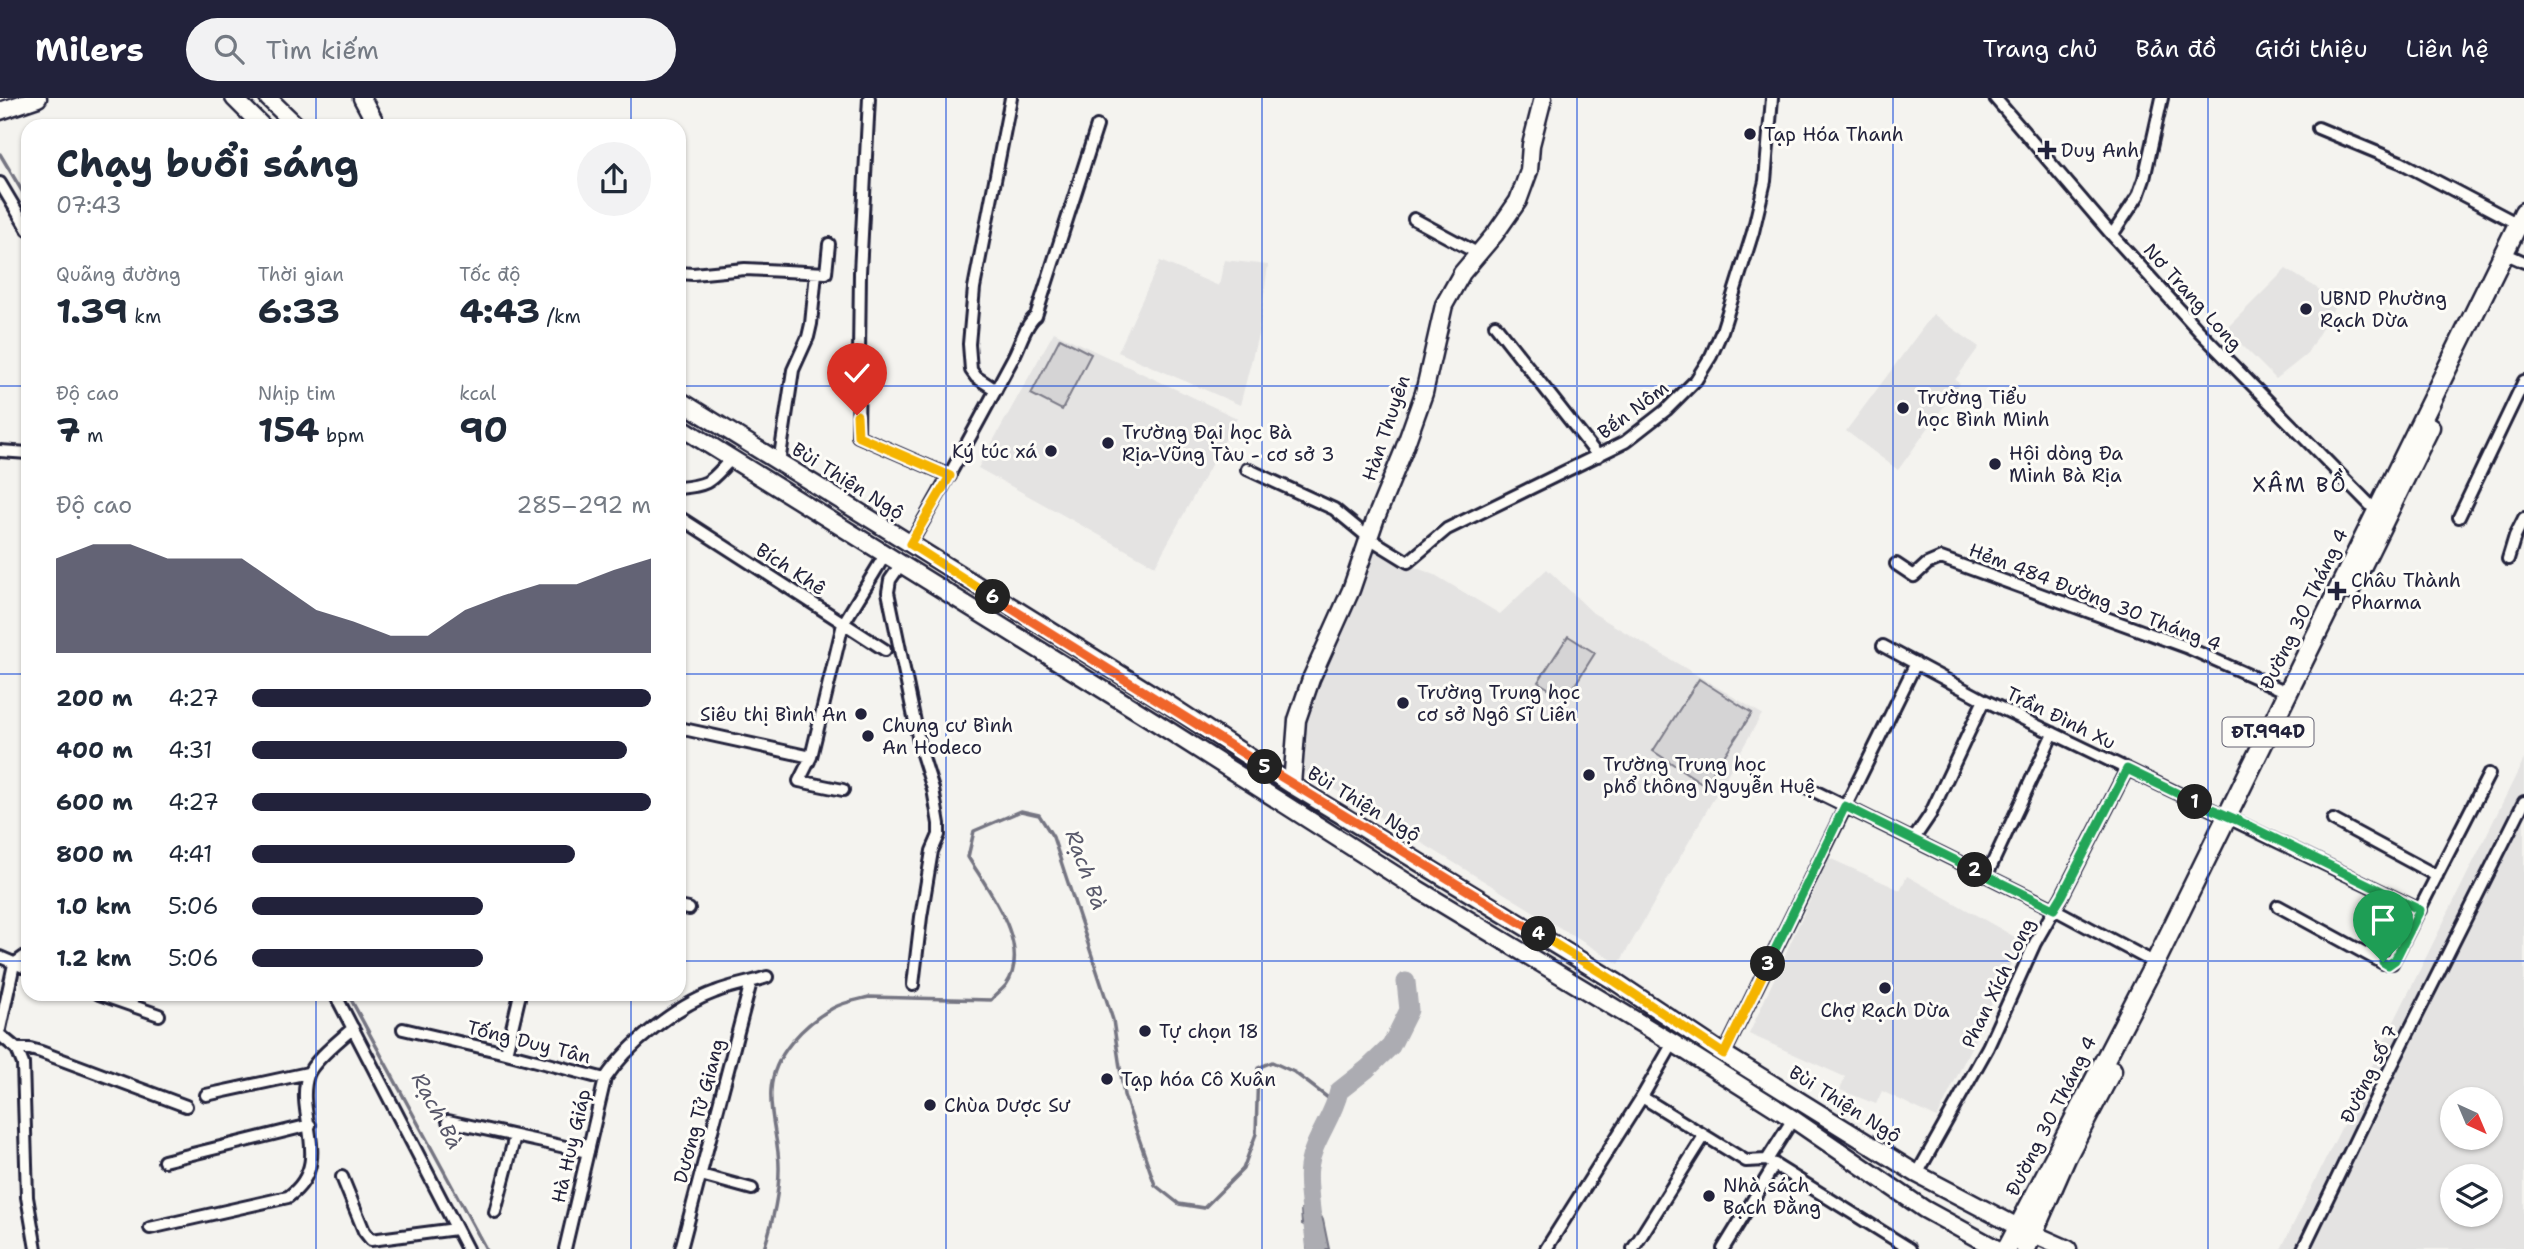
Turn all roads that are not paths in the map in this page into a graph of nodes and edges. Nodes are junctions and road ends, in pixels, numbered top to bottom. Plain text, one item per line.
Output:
1 (38, 98) edge
2 (234, 98) edge
3 (268, 98) edge
4 (362, 98) edge
5 (869, 98) edge
6 (1011, 98) edge
7 (1543, 98) edge
8 (1772, 98) edge
9 (1995, 98) edge
10 (2162, 98) edge
11 (1, 109) edge
12 (255, 119) edge
13 (290, 119) edge
14 (373, 119) edge
15 (1097, 126) dead end
16 (2318, 128) dead end
17 (0, 183) edge
18 (21, 218) edge
19 (1414, 219) dead end
20 (2522, 224) edge
21 (2112, 235) junction
22 (829, 244) dead end
23 (1478, 253) junction
24 (2514, 257) edge
25 (686, 273) edge
26 (816, 273) junction
27 (1495, 325) dead end
28 (2524, 381) edge
29 (996, 390) junction
30 (686, 404) edge
31 (686, 430) edge
32 (0, 450) edge
33 (21, 452) edge
34 (1598, 456) junction
35 (732, 458) junction
36 (779, 463) junction
37 (1247, 470) dead end
38 (950, 476) junction
39 (686, 489) edge
40 (2381, 513) junction
41 (2459, 517) dead end
42 (2524, 518) edge
43 (686, 522) edge
44 (2372, 533) junction
45 (1369, 538) junction
46 (902, 540) junction
47 (885, 555) junction
48 (2508, 559) dead end
49 (901, 564) junction
50 (1896, 564) dead end
51 (844, 624) junction
52 (1883, 646) dead end
53 (885, 650) dead end
54 (1916, 663) junction
55 (2287, 692) junction
56 (1984, 700) junction
57 (686, 730) edge
58 (2053, 733) junction
59 (1247, 755) junction
60 (811, 757) junction
61 (2127, 769) junction
62 (1235, 773) junction
63 (2489, 774) dead end
64 (1292, 785) junction
65 (1808, 788) dead end
66 (843, 790) dead end
67 (2524, 802) edge
68 (1845, 806) junction
69 (2231, 818) junction
70 (2333, 820) dead end
71 (1913, 840) junction
72 (1987, 876) junction
73 (2437, 876) junction
74 (2278, 906) dead end
75 (2054, 909) junction
76 (1499, 910) junction
77 (2420, 910) junction
78 (1486, 931) junction
79 (0, 957) edge
80 (21, 959) edge
81 (2155, 963) junction
82 (14, 964) junction
83 (21, 966) edge
84 (767, 977) dead end
85 (751, 982) junction
86 (913, 985) dead end
87 (119, 1001) edge
88 (339, 1001) edge
89 (518, 1001) edge
90 (159, 1015) dead end
91 (353, 1028) junction
92 (0, 1029) edge
93 (403, 1029) dead end
94 (0, 1035) edge
95 (1673, 1043) junction
96 (17, 1049) junction
97 (506, 1053) junction
98 (1724, 1054) junction
99 (308, 1073) junction
100 (605, 1079) junction
101 (205, 1095) dead end
102 (1642, 1097) junction
103 (1804, 1102) junction
104 (186, 1105) dead end
105 (1793, 1119) junction
106 (448, 1121) dead end
107 (310, 1125) junction
108 (515, 1136) junction
109 (1704, 1136) junction
110 (588, 1152) junction
111 (164, 1161) dead end
112 (1771, 1162) junction
113 (1917, 1174) junction
114 (701, 1175) junction
115 (342, 1177) dead end
116 (752, 1189) dead end
117 (495, 1212) dead end
118 (150, 1228) dead end
119 (456, 1229) junction
120 (2026, 1237) edge
121 (1725, 1248) edge
122 (36, 1249) edge
123 (467, 1249) edge
124 (565, 1249) edge
125 (681, 1249) edge
126 (1546, 1249) edge
127 (1633, 1249) edge
128 (1910, 1249) edge
129 (1997, 1249) edge
130 (2007, 1249) edge
131 (2067, 1249) edge
132 (2303, 1249) edge

1 - 11 main road
2 - 12 main road
3 - 13 main road
4 - 14 main road
5 - 38 street
6 - 29 street
7 - 23 main road, Hàn Thuyên
8 - 34 street, Bến Nôm
9 - 21 street, Nơ Trang Long
10 - 21 street
15 - 29 street
16 - 20 street
17 - 18 street
19 - 23 street
20 - 24 main road, Đường 30 Tháng 4 / ĐT.994D
21 - 40 street, Nơ Trang Long
22 - 26 street
23 - 45 main road, Hàn Thuyên
24 - 40 main road, Đường 30 Tháng 4 / ĐT.994D
25 - 26 street
26 - 36 street
27 - 34 street
28 - 41 street
29 - 38 street
30 - 36 main road, Bùi Thiện Ngộ
31 - 35 main road, Bùi Thiện Ngộ
32 - 33 street
34 - 45 street, Bến Nôm
35 - 39 street
35 - 47 main road, Bùi Thiện Ngộ
36 - 46 main road, Bùi Thiện Ngộ
37 - 45 street
38 - 46 street
40 - 44 main road, Đường 30 Tháng 4 / ĐT.994D
42 - 48 street
43 - 51 street, Bích Khê
44 - 55 main road, Đường 30 Tháng 4 / ĐT.994D
44 - 69 main road, Đường 30 Tháng 4 / ĐT.994D
45 - 64 main road, Hàn Thuyên
46 - 47 main road
46 - 59 main road, Bùi Thiện Ngộ
47 - 49 main road, Bùi Thiện Ngộ
47 - 51 street
49 - 62 main road, Bùi Thiện Ngộ
49 - 86 street
50 - 55 street, Hẻm 484 Đường 30 Tháng 4
51 - 53 street, Bích Khê
51 - 60 street
52 - 54 street, Trần Đình Xu
54 - 56 street, Trần Đình Xu
54 - 68 street
55 - 69 main road, Đường 30 Tháng 4 / ĐT.994D
56 - 58 street, Trần Đình Xu
56 - 71 street
57 - 60 street
58 - 61 street, Trần Đình Xu
58 - 72 street
59 - 62 main road
59 - 64 main road, Bùi Thiện Ngộ
60 - 66 street
61 - 69 street, Trần Đình Xu
61 - 75 street, Phan Xích Long
62 - 78 main road, Bùi Thiện Ngộ
63 - 73 street
64 - 76 main road, Bùi Thiện Ngộ
65 - 68 street
67 - 132 street, Đường số 7
68 - 71 street
68 - 98 street
69 - 77 street, Trần Đình Xu
69 - 81 main road, Đường 30 Tháng 4 / ĐT.994D
69 - 120 main road, Đường 30 Tháng 4 / ĐT.994D
70 - 73 street
71 - 72 street
72 - 75 street
73 - 77 street
74 - 77 street
75 - 81 street
75 - 113 street, Phan Xích Long
76 - 78 main road
76 - 98 main road, Bùi Thiện Ngộ
78 - 95 main road, Bùi Thiện Ngộ
79 - 82 street
80 - 82 street
81 - 120 main road, Đường 30 Tháng 4 / ĐT.994D
82 - 83 street
82 - 92 street
84 - 85 street, Hà Huy Giáp
85 - 100 street, Hà Huy Giáp
85 - 114 street, Dương Tử Giang
87 - 90 street
88 - 91 street
89 - 97 street
91 - 99 street
91 - 119 street
93 - 97 street, Tống Duy Tân
94 - 96 street
95 - 102 street
95 - 105 main road, Bùi Thiện Ngộ
96 - 104 street
96 - 122 street
97 - 100 street, Tống Duy Tân
98 - 103 main road, Bùi Thiện Ngộ
99 - 101 street
99 - 107 street
100 - 110 street, Hà Huy Giáp
102 - 109 street
102 - 126 street
103 - 105 main road
103 - 113 main road, Bùi Thiện Ngộ
105 - 112 street
105 - 129 main road, Bùi Thiện Ngộ
106 - 108 street
107 - 111 street
107 - 118 street
108 - 110 street
108 - 117 street
109 - 112 street
109 - 127 street
110 - 124 street, Hà Huy Giáp
112 - 121 street
112 - 128 street
113 - 120 main road, Bùi Thiện Ngộ
114 - 116 street
114 - 125 street, Dương Tử Giang
115 - 119 street
119 - 123 street
120 - 130 main road, Đường 30 Tháng 4 / ĐT.994D
120 - 131 main road, Bùi Thiện Ngộ

